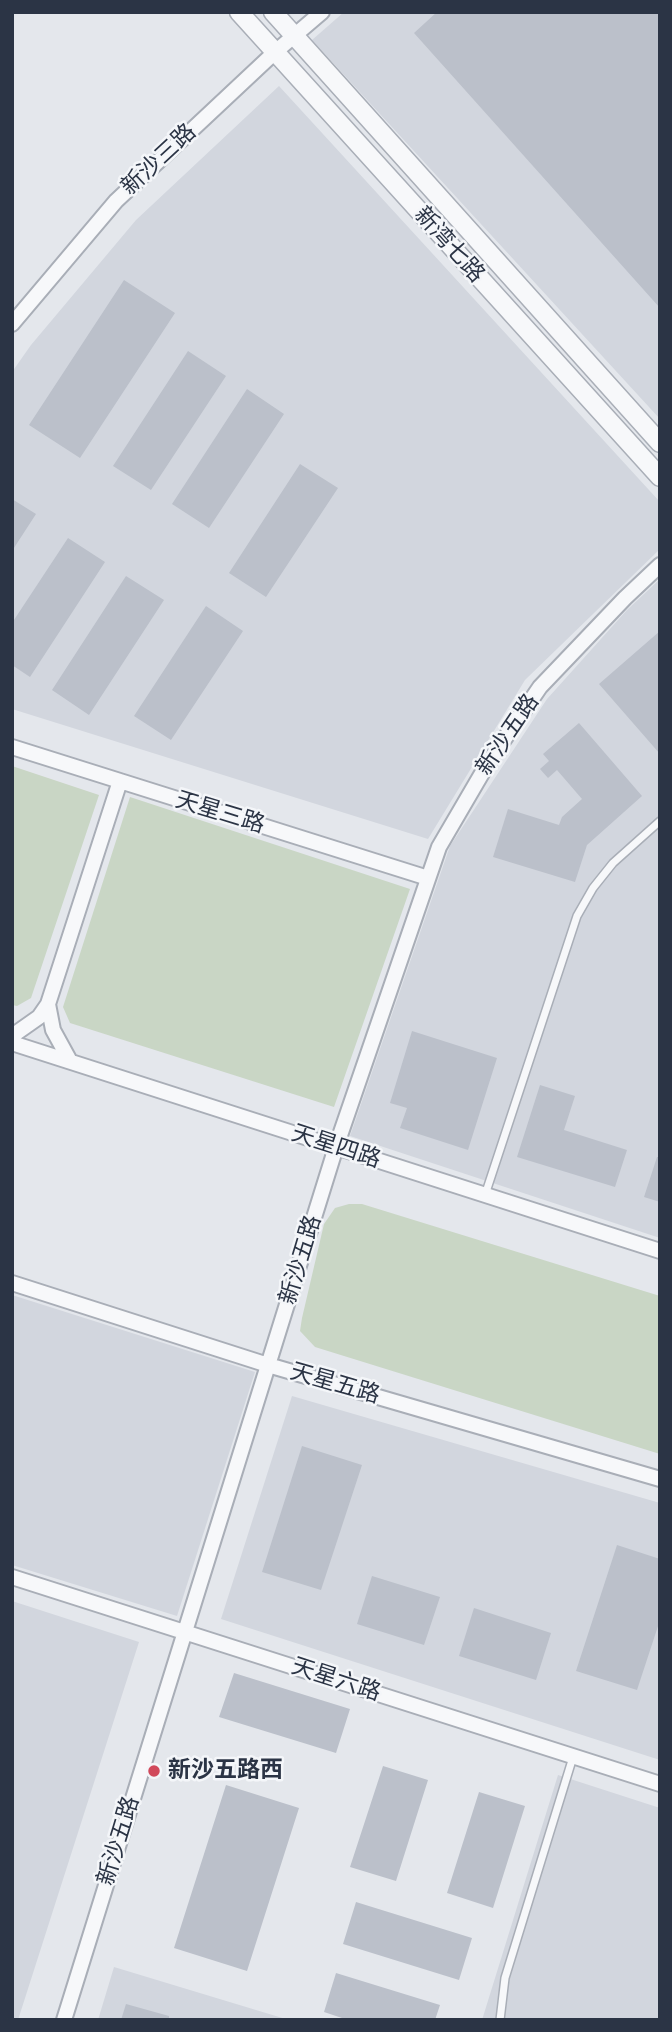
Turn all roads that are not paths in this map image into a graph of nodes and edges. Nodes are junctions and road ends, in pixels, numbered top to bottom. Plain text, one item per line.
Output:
1 (239, 12) edge
2 (273, 12) edge
3 (322, 12) edge
4 (294, 36) junction
5 (274, 53) junction
6 (12, 324) edge
7 (660, 443) edge
8 (660, 477) edge
9 (660, 565) edge
10 (12, 747) edge
11 (120, 781) junction
12 (660, 821) edge
13 (428, 878) junction
14 (48, 1004) junction
15 (12, 1036) edge
16 (12, 1043) edge
17 (70, 1061) junction
18 (335, 1147) junction
19 (485, 1195) junction
20 (660, 1251) edge
21 (12, 1283) edge
22 (268, 1365) junction
23 (660, 1479) edge
24 (12, 1577) edge
25 (184, 1631) junction
26 (573, 1756) junction
27 (660, 1784) edge
28 (64, 2020) edge
29 (500, 2020) edge

1 - 5 street, 新湾七路
2 - 4 street, 新湾七路
3 - 4 street, 新沙三路
4 - 5 street, 新沙三路
4 - 7 street, 新湾七路
5 - 6 street, 新沙三路
5 - 8 street, 新湾七路
9 - 13 street, 新沙五路
10 - 11 street, 天星三路
11 - 13 street, 天星三路
11 - 14 street
12 - 19 lane
13 - 18 street, 新沙五路
14 - 15 street
14 - 17 street
16 - 17 street, 天星四路
17 - 18 street, 天星四路
18 - 19 street, 天星四路
18 - 22 street, 新沙五路
19 - 20 street, 天星四路
21 - 22 street, 天星五路
22 - 23 street, 天星五路
22 - 25 street, 新沙五路
24 - 25 street, 天星六路
25 - 26 street, 天星六路
25 - 28 street, 新沙五路
26 - 27 street, 天星六路
26 - 29 lane

